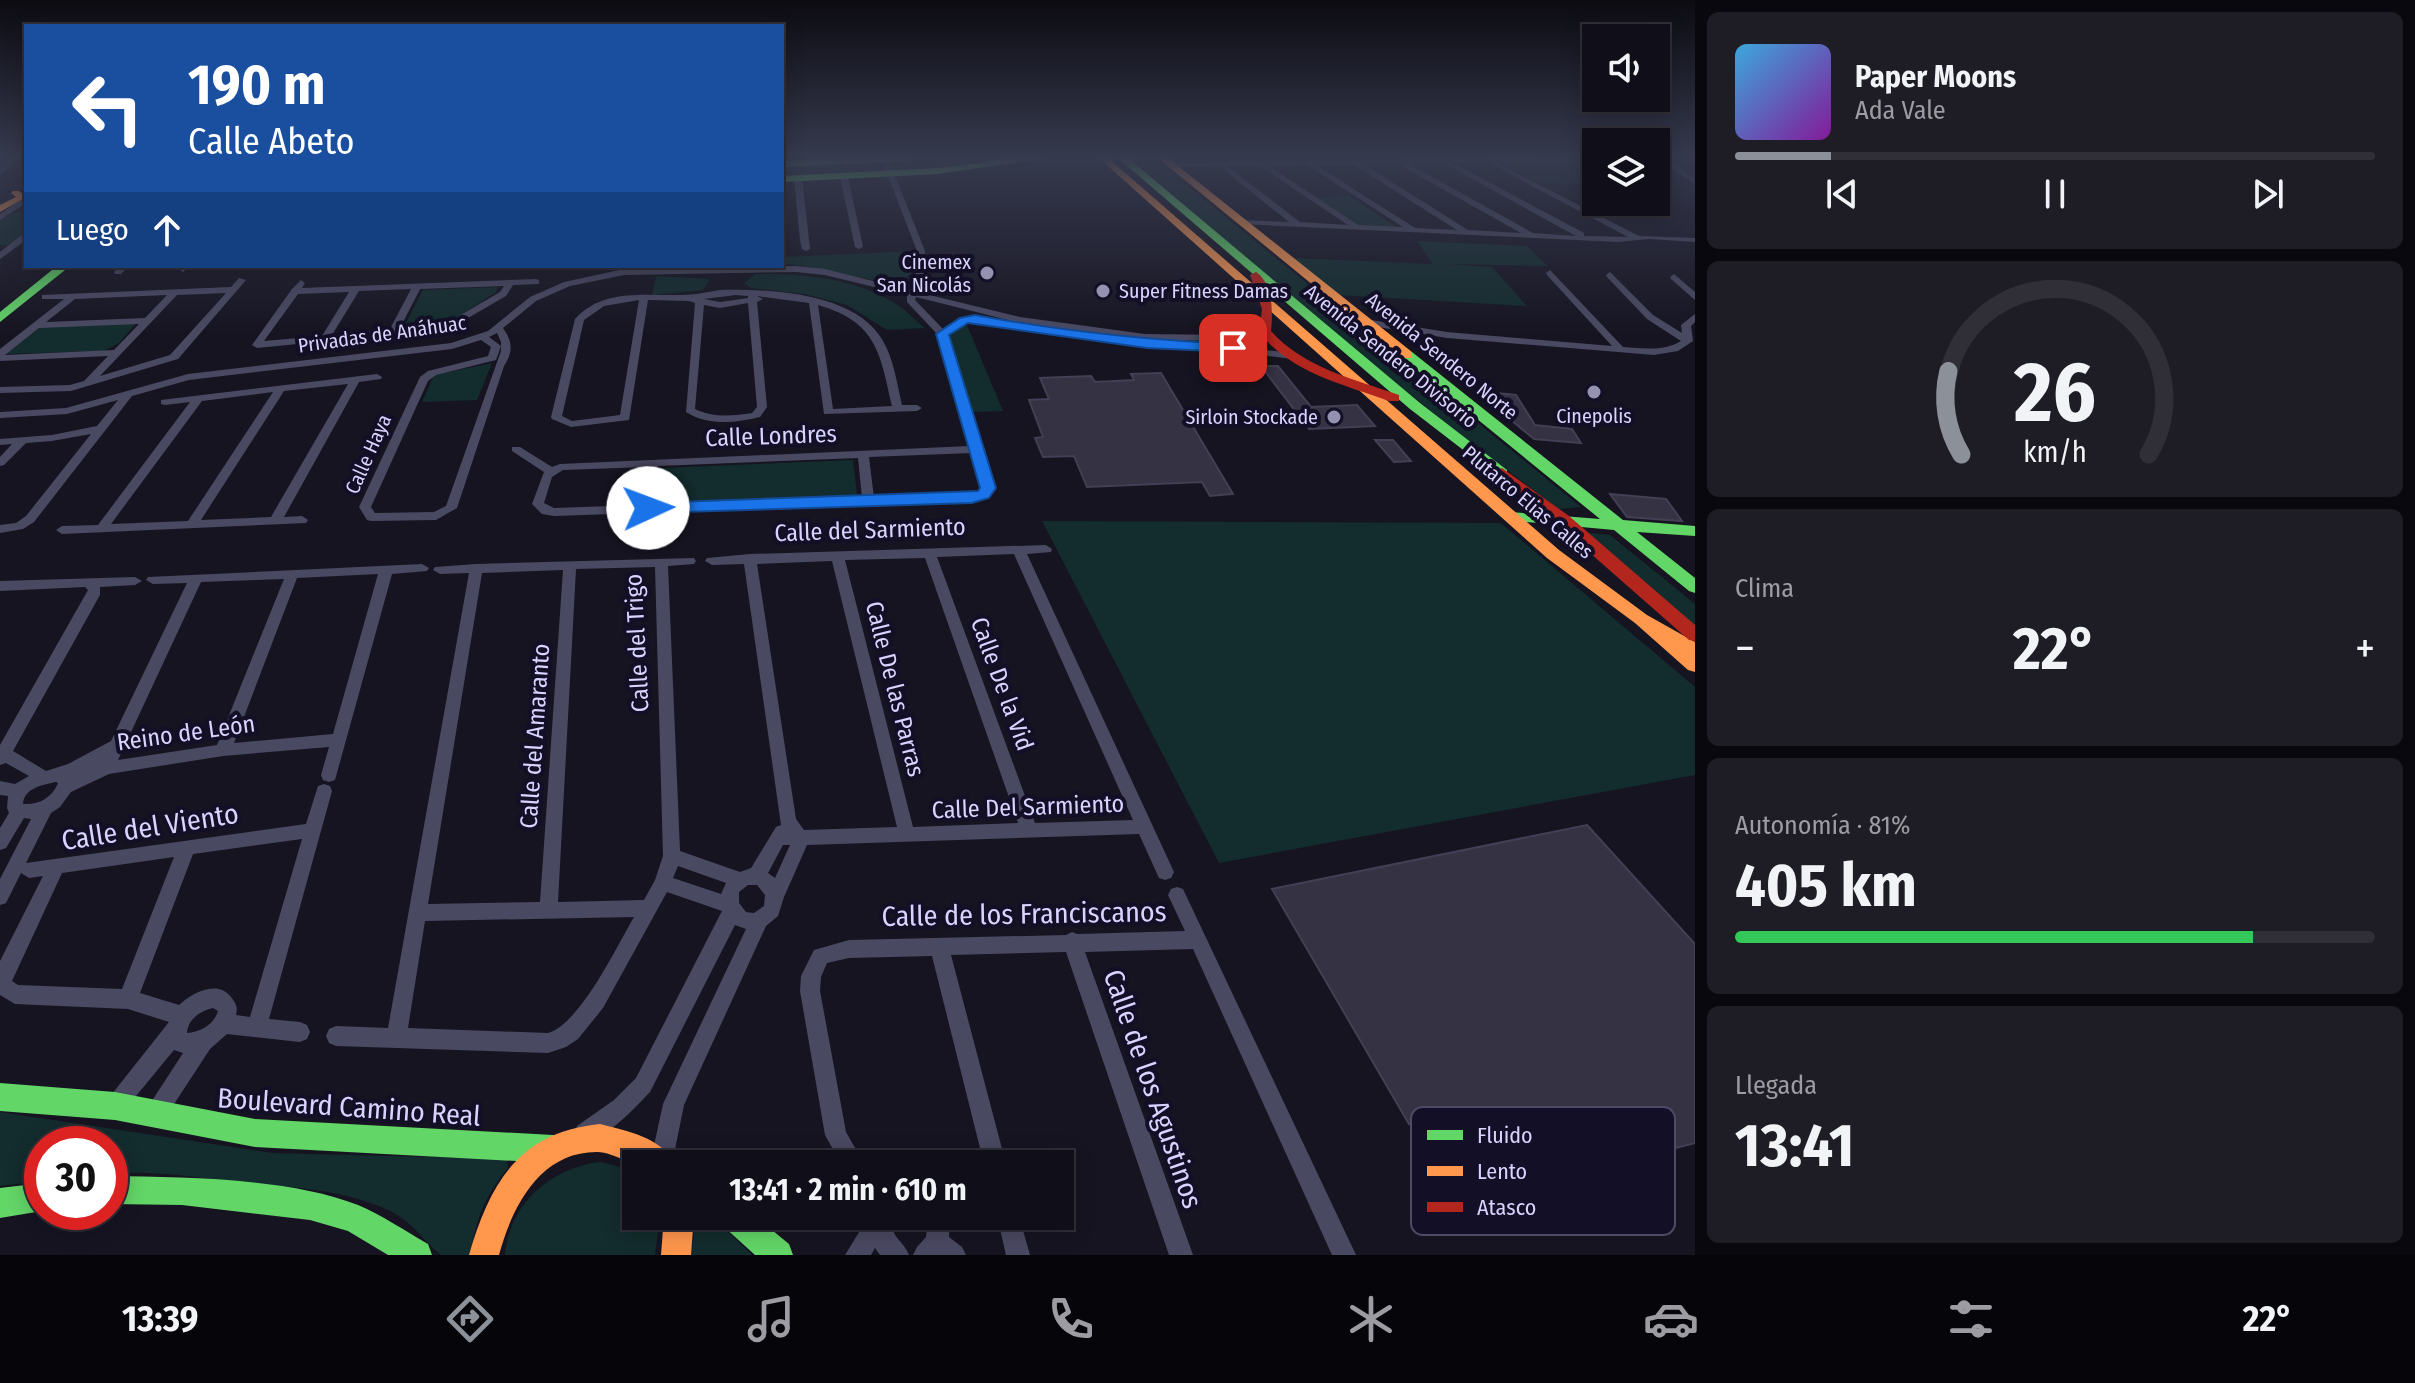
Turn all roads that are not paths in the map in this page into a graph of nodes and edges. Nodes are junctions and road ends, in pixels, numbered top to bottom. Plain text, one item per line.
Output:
1 (803, 217) edge
2 (852, 217) edge
3 (907, 217) edge
4 (1169, 217) edge
5 (1190, 217) edge
6 (1233, 217) edge
7 (1287, 217) edge
8 (1341, 217) edge
9 (1392, 217) edge
10 (1441, 217) edge
11 (1498, 217) edge
12 (1547, 217) edge
13 (1596, 217) edge
14 (1240, 222) junction
15 (1298, 225) junction
16 (1357, 227) junction
17 (1413, 230) junction
18 (1467, 233) junction
19 (1531, 235) junction
20 (24, 238) edge
21 (1587, 238) junction
22 (1638, 238) junction
23 (1695, 240) edge
24 (859, 247) dead end
25 (806, 249) dead end
26 (0, 256) edge
27 (45, 268) edge
28 (62, 268) edge
29 (737, 268) junction
30 (715, 269) junction
31 (1255, 272) junction
32 (1550, 273) dead end
33 (1610, 275) dead end
34 (1674, 277) dead end
35 (242, 280) dead end
36 (510, 284) junction
37 (417, 287) junction
38 (234, 290) junction
39 (355, 290) junction
40 (548, 290) junction
41 (174, 293) junction
42 (738, 293) junction
43 (503, 294) junction
44 (716, 294) junction
45 (45, 297) dead end
46 (72, 297) junction
47 (912, 297) junction
48 (1695, 297) edge
49 (752, 298) junction
50 (533, 299) junction
51 (644, 299) junction
52 (696, 299) junction
53 (813, 300) junction
54 (1266, 302) junction
55 (0, 306) edge
56 (1695, 317) edge
57 (0, 318) edge
58 (975, 318) junction
59 (147, 321) junction
60 (1365, 322) junction
61 (1266, 324) junction
62 (38, 325) junction
63 (498, 328) junction
64 (1408, 332) junction
65 (393, 333) junction
66 (943, 334) junction
67 (483, 337) junction
68 (324, 340) junction
69 (1146, 341) junction
70 (1688, 341) junction
71 (1390, 342) junction
72 (1621, 350) junction
73 (116, 353) junction
74 (0, 356) edge
75 (1293, 356) junction
76 (168, 360) junction
77 (150, 365) junction
78 (260, 368) junction
79 (235, 371) junction
80 (377, 377) dead end
81 (176, 379) junction
82 (355, 380) junction
83 (1358, 383) junction
84 (86, 384) junction
85 (157, 385) junction
86 (280, 389) junction
87 (0, 390) edge
88 (254, 392) junction
89 (128, 394) junction
90 (224, 395) junction
91 (199, 398) junction
92 (165, 402) dead end
93 (92, 405) junction
94 (1415, 406) junction
95 (917, 408) dead end
96 (898, 409) junction
97 (0, 415) edge
98 (103, 428) junction
99 (85, 431) junction
100 (22, 441) junction
101 (0, 442) edge
102 (516, 449) dead end
103 (975, 449) junction
104 (863, 454) junction
105 (0, 463) edge
106 (653, 463) junction
107 (550, 471) junction
108 (869, 502) junction
109 (648, 508) junction
110 (1511, 517) junction
111 (302, 520) dead end
112 (1563, 520) junction
113 (275, 521) junction
114 (192, 524) junction
115 (1617, 524) junction
116 (5, 528) edge
117 (102, 528) junction
118 (62, 530) dead end
119 (1695, 531) edge
120 (1046, 549) dead end
121 (1019, 550) junction
122 (929, 552) junction
123 (837, 555) junction
124 (750, 558) junction
125 (689, 561) dead end
126 (712, 561) dead end
127 (661, 562) junction
128 (570, 565) junction
129 (422, 568) dead end
130 (476, 568) junction
131 (386, 570) junction
132 (440, 570) dead end
133 (292, 574) junction
134 (196, 579) junction
135 (153, 580) dead end
136 (135, 581) dead end
137 (90, 584) junction
138 (4, 586) edge
139 (1695, 587) edge
140 (0, 598) edge
141 (1641, 619) junction
142 (1695, 635) edge
143 (1695, 650) edge
144 (1695, 665) edge
145 (339, 740) junction
146 (116, 746) junction
147 (223, 750) junction
148 (2, 756) edge
149 (106, 768) junction
150 (56, 779) junction
151 (0, 788) edge
152 (18, 792) junction
153 (45, 808) junction
154 (19, 811) junction
155 (788, 821) junction
156 (1145, 827) junction
157 (313, 830) junction
158 (1030, 832) junction
159 (907, 835) junction
160 (779, 838) junction
161 (800, 838) junction
162 (0, 843) edge
163 (187, 847) junction
164 (672, 856) junction
165 (57, 866) junction
166 (29, 870) dead end
167 (1165, 872) dead end
168 (749, 878) junction
169 (663, 883) junction
170 (776, 894) junction
171 (1177, 895) dead end
172 (0, 897) edge
173 (649, 908) junction
174 (730, 908) junction
175 (548, 911) junction
176 (417, 913) junction
177 (760, 919) junction
178 (1197, 940) junction
179 (1072, 941) junction
180 (939, 945) junction
181 (128, 999) junction
182 (179, 1024) junction
183 (224, 1024) junction
184 (257, 1027) junction
185 (300, 1032) dead end
186 (336, 1036) dead end
187 (396, 1038) junction
188 (203, 1042) junction
189 (0, 1097) edge
190 (115, 1106) junction
191 (155, 1113) junction
192 (579, 1138) junction
193 (553, 1149) junction
194 (646, 1150) edge
195 (663, 1150) edge
196 (843, 1150) edge
197 (991, 1150) edge
198 (128, 1188) edge
199 (24, 1200) edge
200 (0, 1203) edge
201 (678, 1230) edge
202 (749, 1230) edge
203 (872, 1230) edge
204 (882, 1230) edge
205 (939, 1230) edge
206 (1012, 1230) edge
207 (938, 1251) edge
208 (417, 1255) edge
209 (484, 1255) edge
210 (676, 1255) edge
211 (778, 1255) edge
212 (857, 1255) edge
213 (897, 1255) edge
214 (1018, 1255) edge
215 (1181, 1255) edge
216 (1344, 1255) edge

1 - 25 street
2 - 24 street
3 - 47 street
4 - 54 main road, Plutarco Elias Calles
5 - 31 main road, Avenida Sendero Divisorio
6 - 14 main road, Avenida Sendero Norte
7 - 15 street
8 - 16 street
9 - 17 street
10 - 18 street
11 - 19 street
12 - 21 street
13 - 22 street
14 - 15 street
14 - 60 main road, Avenida Sendero Norte
15 - 16 street
16 - 17 street
17 - 18 street
18 - 19 street
19 - 21 street
20 - 26 street
21 - 22 street
22 - 23 street
27 - 55 main road
28 - 57 main road
29 - 30 street, Privadas de Anáhuac
29 - 42 street
29 - 47 street, Privadas de Anáhuac
30 - 40 street, Privadas de Anáhuac
30 - 44 street
31 - 54 main road
31 - 94 main road, Avenida Sendero Divisorio
32 - 72 street
33 - 70 street
34 - 48 street
35 - 38 street
36 - 37 street
36 - 40 street
36 - 43 street
37 - 39 street
37 - 65 street
38 - 41 street
38 - 76 street
39 - 68 street
39 - 68 street
40 - 50 street, Privadas de Anáhuac
41 - 46 street
41 - 59 street
42 - 44 street
42 - 49 street
43 - 50 street
43 - 65 street
44 - 52 street
45 - 46 street
46 - 62 street
47 - 58 street, Privadas de Anáhuac
47 - 66 street
47 - 69 street, Privadas de Anáhuac
49 - 52 street
49 - 52 street
49 - 53 street
50 - 63 street, Privadas de Anáhuac
51 - 51 street
51 - 52 street
53 - 96 street
53 - 96 street
54 - 61 main road
54 - 83 main road, Plutarco Elias Calles
56 - 70 street
58 - 66 street
58 - 69 street, Privadas de Anáhuac
59 - 62 street
59 - 73 street
60 - 64 street
60 - 71 main road, Avenida Sendero Norte
61 - 69 street, Privadas de Anáhuac
61 - 75 main road
62 - 74 street
63 - 67 street, Privadas de Anáhuac
63 - 67 street, Calle Haya
64 - 71 street
64 - 72 street
65 - 68 street
66 - 103 street
67 - 78 street, Privadas de Anáhuac
69 - 75 street, Privadas de Anáhuac
70 - 72 street
71 - 115 main road, Avenida Sendero Norte
73 - 74 street
73 - 84 street
75 - 83 main road
76 - 77 street
76 - 81 street
77 - 84 street
77 - 85 street
78 - 79 street, Privadas de Anáhuac
78 - 88 street
79 - 81 street, Privadas de Anáhuac
79 - 90 street
80 - 82 street
81 - 85 street, Privadas de Anáhuac
82 - 86 street
82 - 113 street
83 - 94 main road
83 - 110 main road, Plutarco Elias Calles
84 - 87 street
85 - 89 street, Privadas de Anáhuac
86 - 88 street
86 - 114 street
88 - 90 street
89 - 93 street, Privadas de Anáhuac
89 - 98 street
90 - 91 street
91 - 92 street
91 - 117 street
93 - 97 street, Privadas de Anáhuac
93 - 99 street
94 - 112 main road, Avenida Sendero Divisorio
95 - 96 street
98 - 99 street
98 - 116 street
99 - 100 street
100 - 101 street
100 - 105 street
102 - 107 street
103 - 104 street, Calle Londres
103 - 108 street
104 - 106 street, Calle Londres
104 - 108 street
106 - 107 street, Calle Londres
106 - 109 street
107 - 109 street
108 - 109 street
110 - 112 main road
110 - 141 main road, Plutarco Elias Calles
111 - 113 street
112 - 115 main road
112 - 142 main road
113 - 114 street
114 - 117 street
115 - 119 main road
115 - 139 main road, Avenida Sendero Norte
117 - 118 street
120 - 121 street, Calle del Sarmiento
121 - 122 street, Calle del Sarmiento
121 - 156 street, Calle Del Sarmiento
122 - 123 street, Calle del Sarmiento
122 - 158 street, Calle De la Vid
123 - 124 street, Calle del Sarmiento
123 - 159 street, Calle De las Parras
124 - 126 street
124 - 155 street, Calle del Sarmiento
125 - 127 street
127 - 128 street, Calle del Trigo
127 - 164 street, Calle del Trigo
128 - 130 street, Calle del Trigo
128 - 175 street, Calle del Amaranto
129 - 131 street
130 - 132 street, Calle del Trigo
130 - 176 street
131 - 133 street
131 - 145 street
133 - 134 street
133 - 147 street
134 - 135 street
134 - 146 street, Reino de León
136 - 137 street
137 - 138 street
137 - 148 street
138 - 140 street
141 - 143 main road
141 - 144 main road
145 - 147 street, Reino de León
145 - 157 street
146 - 149 street, Reino de León
146 - 150 street
147 - 149 street, Reino de León
148 - 150 street
149 - 150 street
150 - 152 street
150 - 153 street
151 - 152 street
152 - 154 street
153 - 154 street
153 - 172 street
154 - 162 street
155 - 160 street
155 - 161 street
156 - 158 street, Calle Del Sarmiento
156 - 167 street
157 - 163 street, Calle del Viento
157 - 184 street
158 - 159 street, Calle Del Sarmiento
159 - 161 street, Calle Del Sarmiento
160 - 161 street, Calle Del Sarmiento
160 - 168 street
161 - 170 street
163 - 165 street, Calle del Viento
163 - 181 street
164 - 168 street
164 - 169 street, Calle del Trigo
165 - 166 street
165 - 181 street, Calle del Viento
168 - 170 street
168 - 174 street
169 - 173 street, Calle del Trigo
169 - 174 street
170 - 177 street
171 - 178 street
173 - 175 street
173 - 187 street, Calle del Trigo
174 - 177 street
174 - 192 street
175 - 176 street
176 - 187 street
177 - 195 street
178 - 179 street, Calle de los Franciscanos
178 - 216 street, Calle de los Franciscanos
179 - 180 street, Calle de los Franciscanos
179 - 215 street, Calle de los Agustinos
180 - 196 street, Calle de los Franciscanos
180 - 197 street
181 - 182 street, Calle del Viento
182 - 183 street
182 - 188 street, Calle del Viento
182 - 190 street
183 - 184 street
183 - 188 street
184 - 185 street
186 - 187 street, Calle del Trigo
188 - 191 street
189 - 190 main road, Boulevard Camino Real
190 - 191 main road, Boulevard Camino Real
191 - 193 main road, Boulevard Camino Real
192 - 193 main road
192 - 194 main road
193 - 209 main road
198 - 208 main road
199 - 200 main road
201 - 210 main road
202 - 211 main road
203 - 212 street
204 - 213 street
205 - 207 street
206 - 214 street

